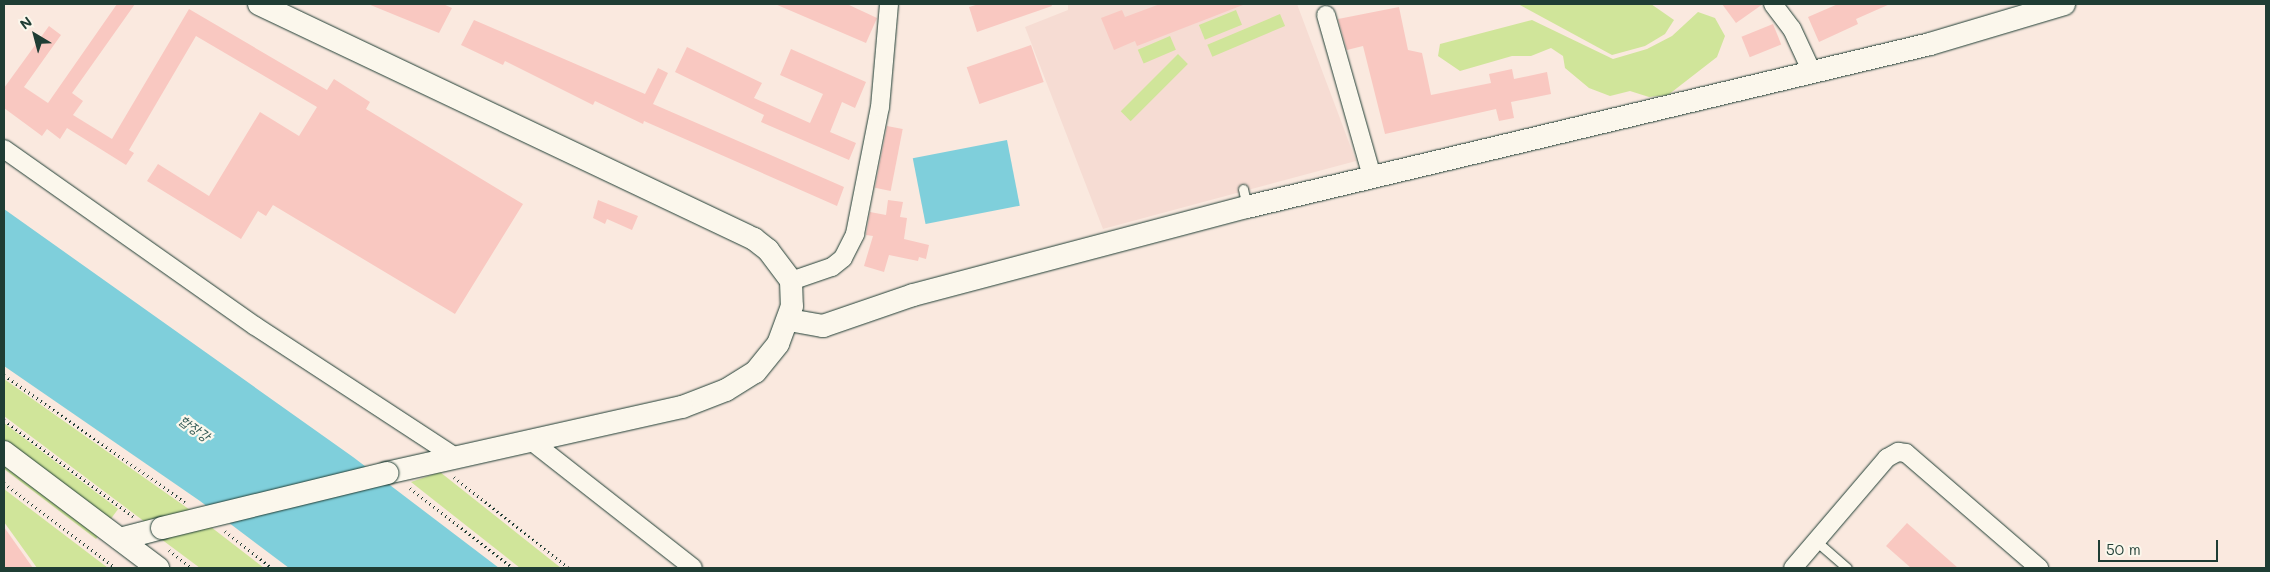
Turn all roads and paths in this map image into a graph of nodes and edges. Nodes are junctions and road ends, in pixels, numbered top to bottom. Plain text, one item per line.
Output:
1 (259, 4) edge
2 (889, 4) edge
3 (1773, 4) edge
4 (2064, 4) edge
5 (1326, 15) dead end
6 (1812, 72) junction
7 (4, 149) edge
8 (1372, 177) junction
9 (791, 281) junction
10 (789, 320) junction
11 (4, 375) edge
12 (4, 420) edge
13 (530, 440) junction
14 (4, 452) edge
15 (451, 464) junction
16 (4, 483) edge
17 (410, 487) dead end
18 (188, 504) dead end
19 (219, 526) dead end
20 (157, 530) junction
21 (120, 539) junction
22 (1816, 541) junction
23 (116, 568) edge
24 (158, 568) edge
25 (192, 568) edge
26 (272, 568) edge
27 (513, 568) edge
28 (569, 568) edge
29 (693, 568) edge
30 (1793, 568) edge
31 (1847, 568) edge
32 (2039, 568) edge

1 - 9 street
2 - 9 street
3 - 6 street
4 - 6 street
5 - 8 street
6 - 8 street
7 - 15 street
8 - 10 street
9 - 10 street
10 - 13 street
11 - 18 path
12 - 20 path
13 - 15 street
13 - 29 street
14 - 21 street
15 - 20 street, bridge
15 - 28 path
16 - 23 path
17 - 27 path
19 - 26 path
20 - 21 street
20 - 25 path
21 - 24 street
22 - 30 street
22 - 31 lane
22 - 32 street

